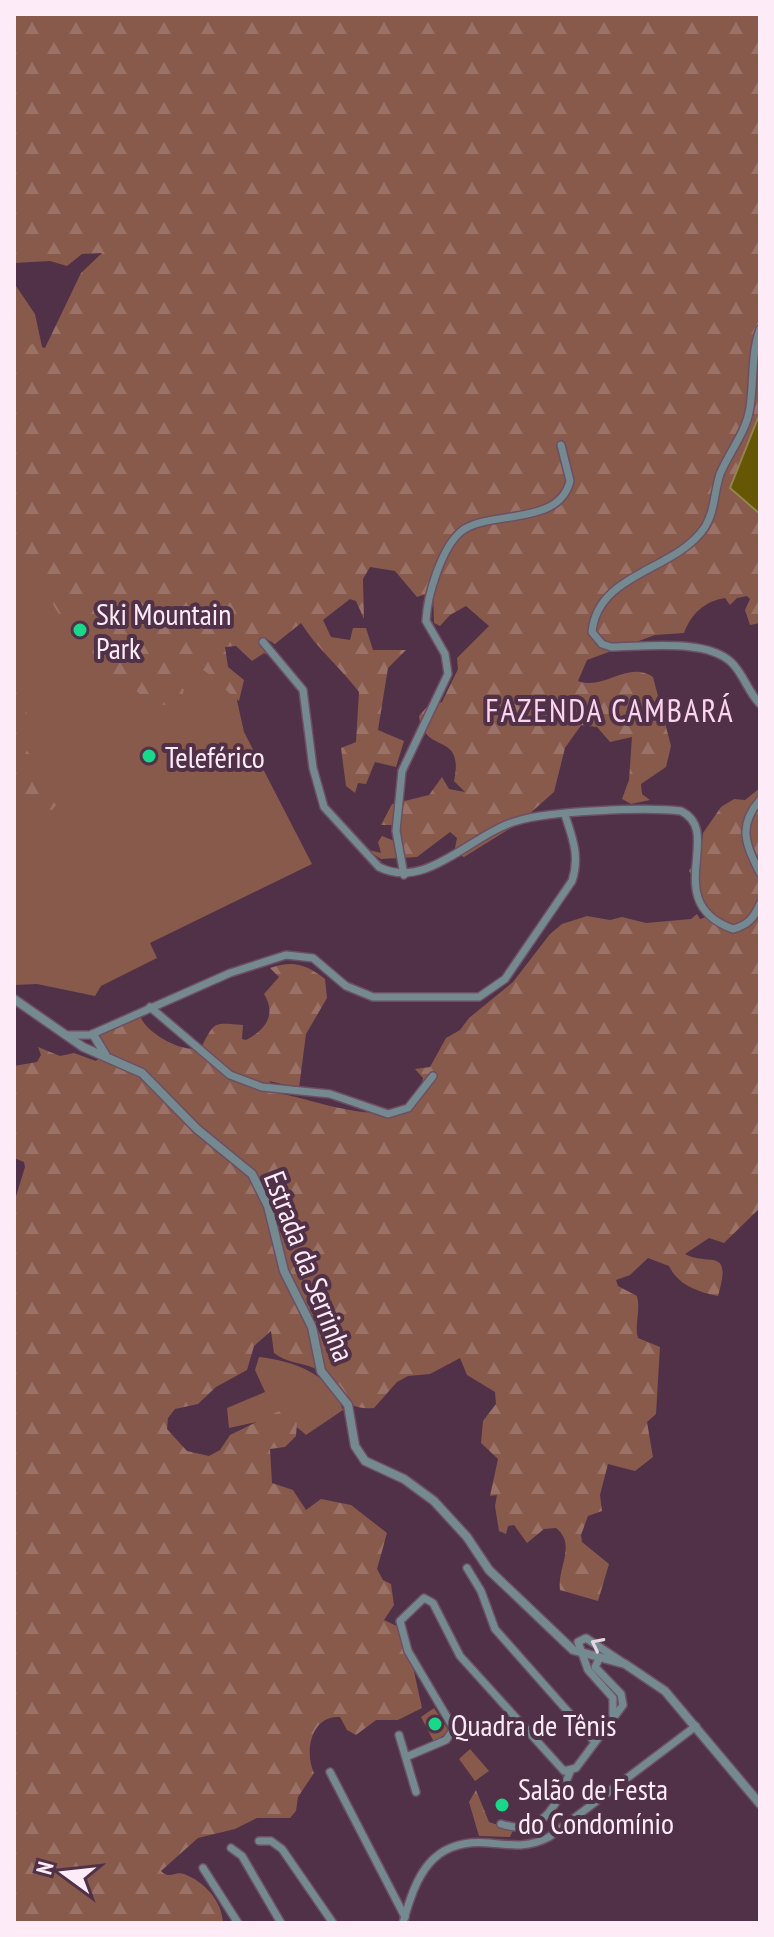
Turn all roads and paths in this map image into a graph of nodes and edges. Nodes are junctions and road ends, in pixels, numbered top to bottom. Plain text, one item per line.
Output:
1 (760, 329) edge
2 (561, 445) dead end
3 (263, 642) dead end
4 (760, 704) edge
5 (760, 800) edge
6 (565, 815) junction
7 (760, 873) edge
8 (404, 875) junction
9 (760, 904) edge
10 (14, 999) edge
11 (150, 1007) junction
12 (92, 1034) junction
13 (68, 1035) junction
14 (83, 1047) junction
15 (109, 1057) junction
16 (433, 1076) dead end
17 (467, 1568) dead end
18 (580, 1654) junction
19 (599, 1659) junction
20 (625, 1664) junction
21 (613, 1718) junction
22 (696, 1726) junction
23 (399, 1735) dead end
24 (594, 1741) junction
25 (406, 1757) junction
26 (330, 1772) dead end
27 (570, 1772) junction
28 (416, 1792) dead end
29 (760, 1804) edge
30 (501, 1824) dead end
31 (259, 1841) dead end
32 (231, 1848) dead end
33 (203, 1868) dead end
34 (404, 1920) edge
35 (238, 1923) edge
36 (281, 1923) edge
37 (333, 1923) edge

1 - 4 street
2 - 8 street
3 - 8 street
5 - 7 street
6 - 8 street
6 - 9 street
6 - 11 street
10 - 13 street, Estrada da Serrinha
11 - 12 street
11 - 16 street
12 - 13 street
12 - 14 street
12 - 15 street
13 - 14 street, Estrada da Serrinha
14 - 15 street, Estrada da Serrinha
15 - 18 street, Estrada da Serrinha
17 - 24 street
18 - 19 street, Estrada da Serrinha
20 -> 18 street
18 - 21 street
19 - 20 street, Estrada da Serrinha
19 - 21 street
20 - 22 street, Estrada da Serrinha
21 - 24 street
22 - 29 street, Estrada da Serrinha
22 - 34 street
23 - 25 street
24 - 27 street
25 - 27 street
25 - 28 street
26 - 34 street
27 - 30 street
31 - 37 street
32 - 36 street
33 - 35 street

